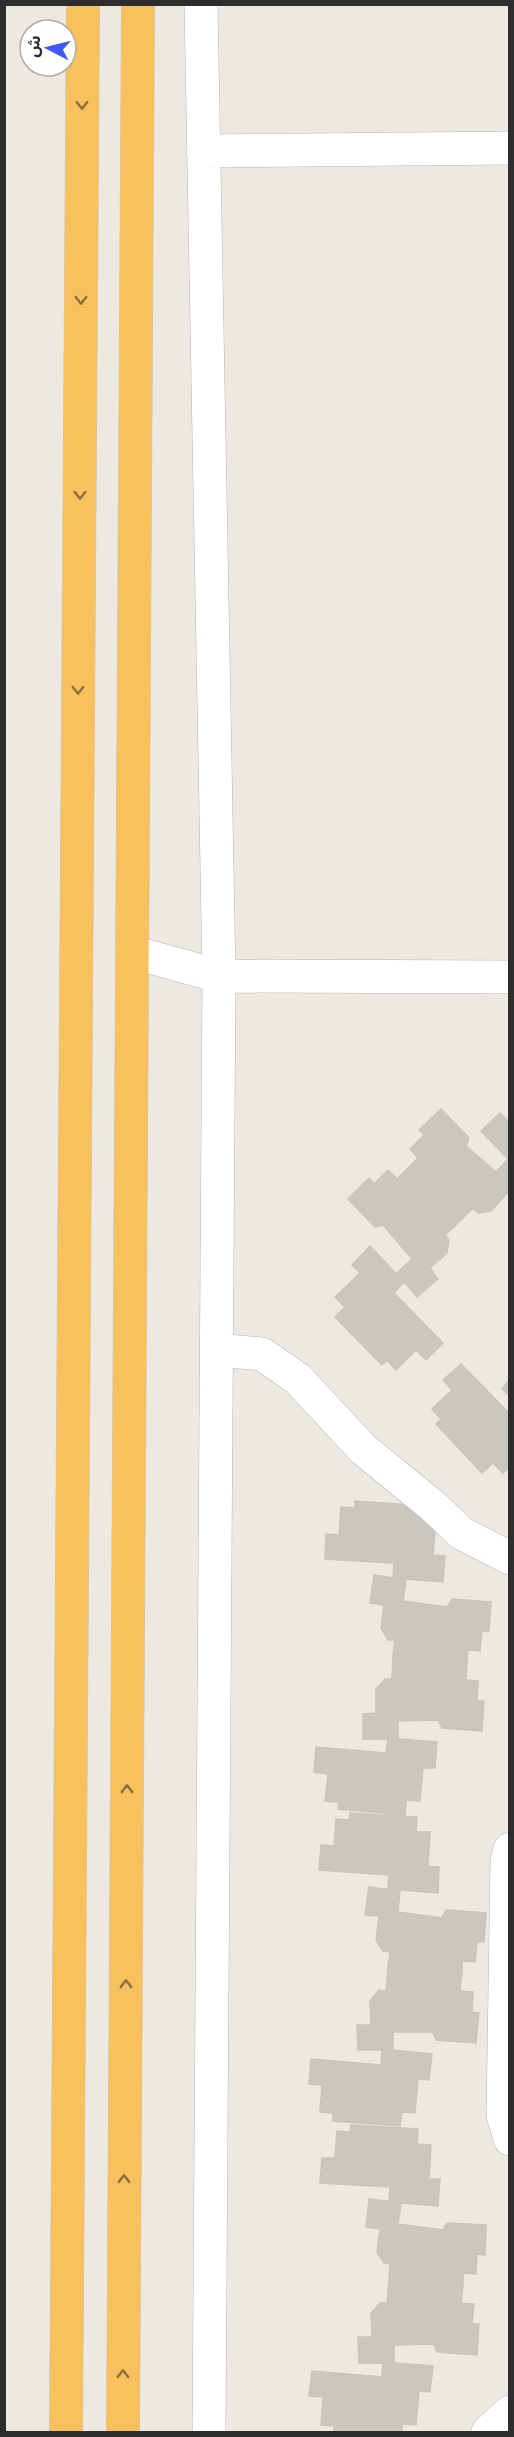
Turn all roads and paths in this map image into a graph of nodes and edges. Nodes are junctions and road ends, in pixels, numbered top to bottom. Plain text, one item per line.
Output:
1 (83, 4) edge
2 (138, 4) edge
3 (201, 4) edge
4 (510, 148) edge
5 (203, 151) junction
6 (132, 952) junction
7 (219, 975) junction
8 (510, 977) edge
9 (217, 1350) junction
10 (510, 1558) edge
11 (510, 1849) edge
12 (510, 2139) edge
13 (510, 2412) edge
14 (66, 2433) edge
15 (123, 2433) edge
16 (209, 2433) edge
17 (488, 2433) edge

1 -> 14 highway
2 - 6 highway
3 - 5 street
4 - 5 street
5 - 7 street
6 - 7 street
15 -> 6 highway
7 - 8 street
7 - 9 street
9 - 10 street
9 - 16 street
11 - 12 street
13 - 17 street

